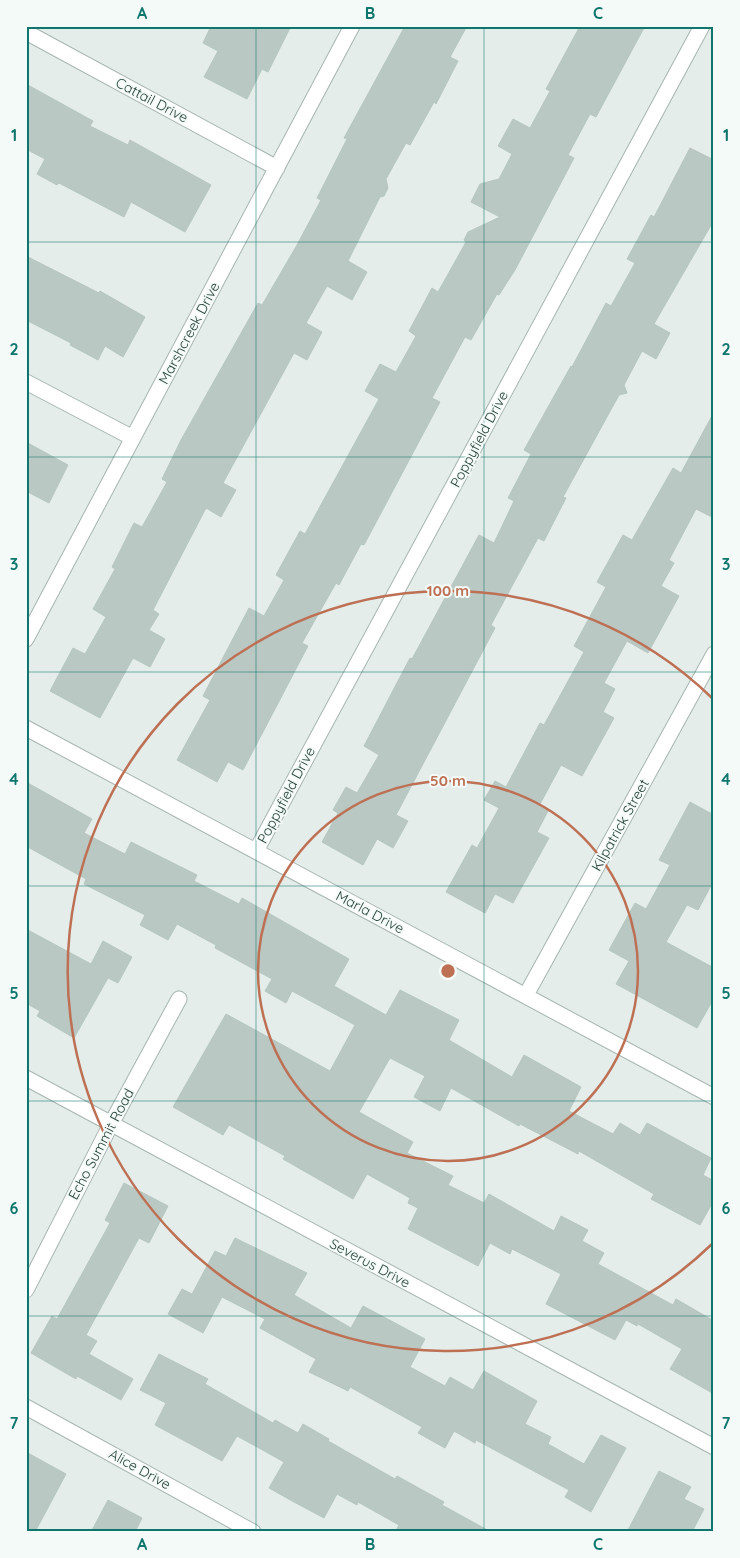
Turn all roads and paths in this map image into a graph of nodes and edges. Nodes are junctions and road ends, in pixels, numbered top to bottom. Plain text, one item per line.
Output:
1 (352, 26) edge
2 (702, 26) edge
3 (26, 32) edge
4 (277, 168) junction
5 (26, 382) edge
6 (133, 438) junction
7 (26, 639) edge
8 (714, 654) edge
9 (26, 728) edge
10 (256, 851) junction
11 (526, 995) junction
12 (179, 999) dead end
13 (26, 1078) edge
14 (714, 1097) edge
15 (111, 1124) junction
16 (26, 1290) edge
17 (26, 1407) edge
18 (714, 1447) edge
19 (231, 1526) edge
20 (253, 1532) edge

1 - 4 street, Marshcreek Drive
2 - 10 street, Poppyfield Drive
3 - 4 street, Cattail Drive
4 - 6 street, Marshcreek Drive
5 - 6 street
6 - 7 street, Marshcreek Drive
8 - 11 street, Kilpatrick Street
9 - 10 street, Marla Drive
10 - 11 street, Marla Drive
11 - 14 street, Marla Drive
12 - 15 street, Echo Summit Road
13 - 15 street, Severus Drive
15 - 16 street, Echo Summit Road
15 - 18 street, Severus Drive
17 - 19 street, Alice Drive
19 - 20 street, Alice Drive

